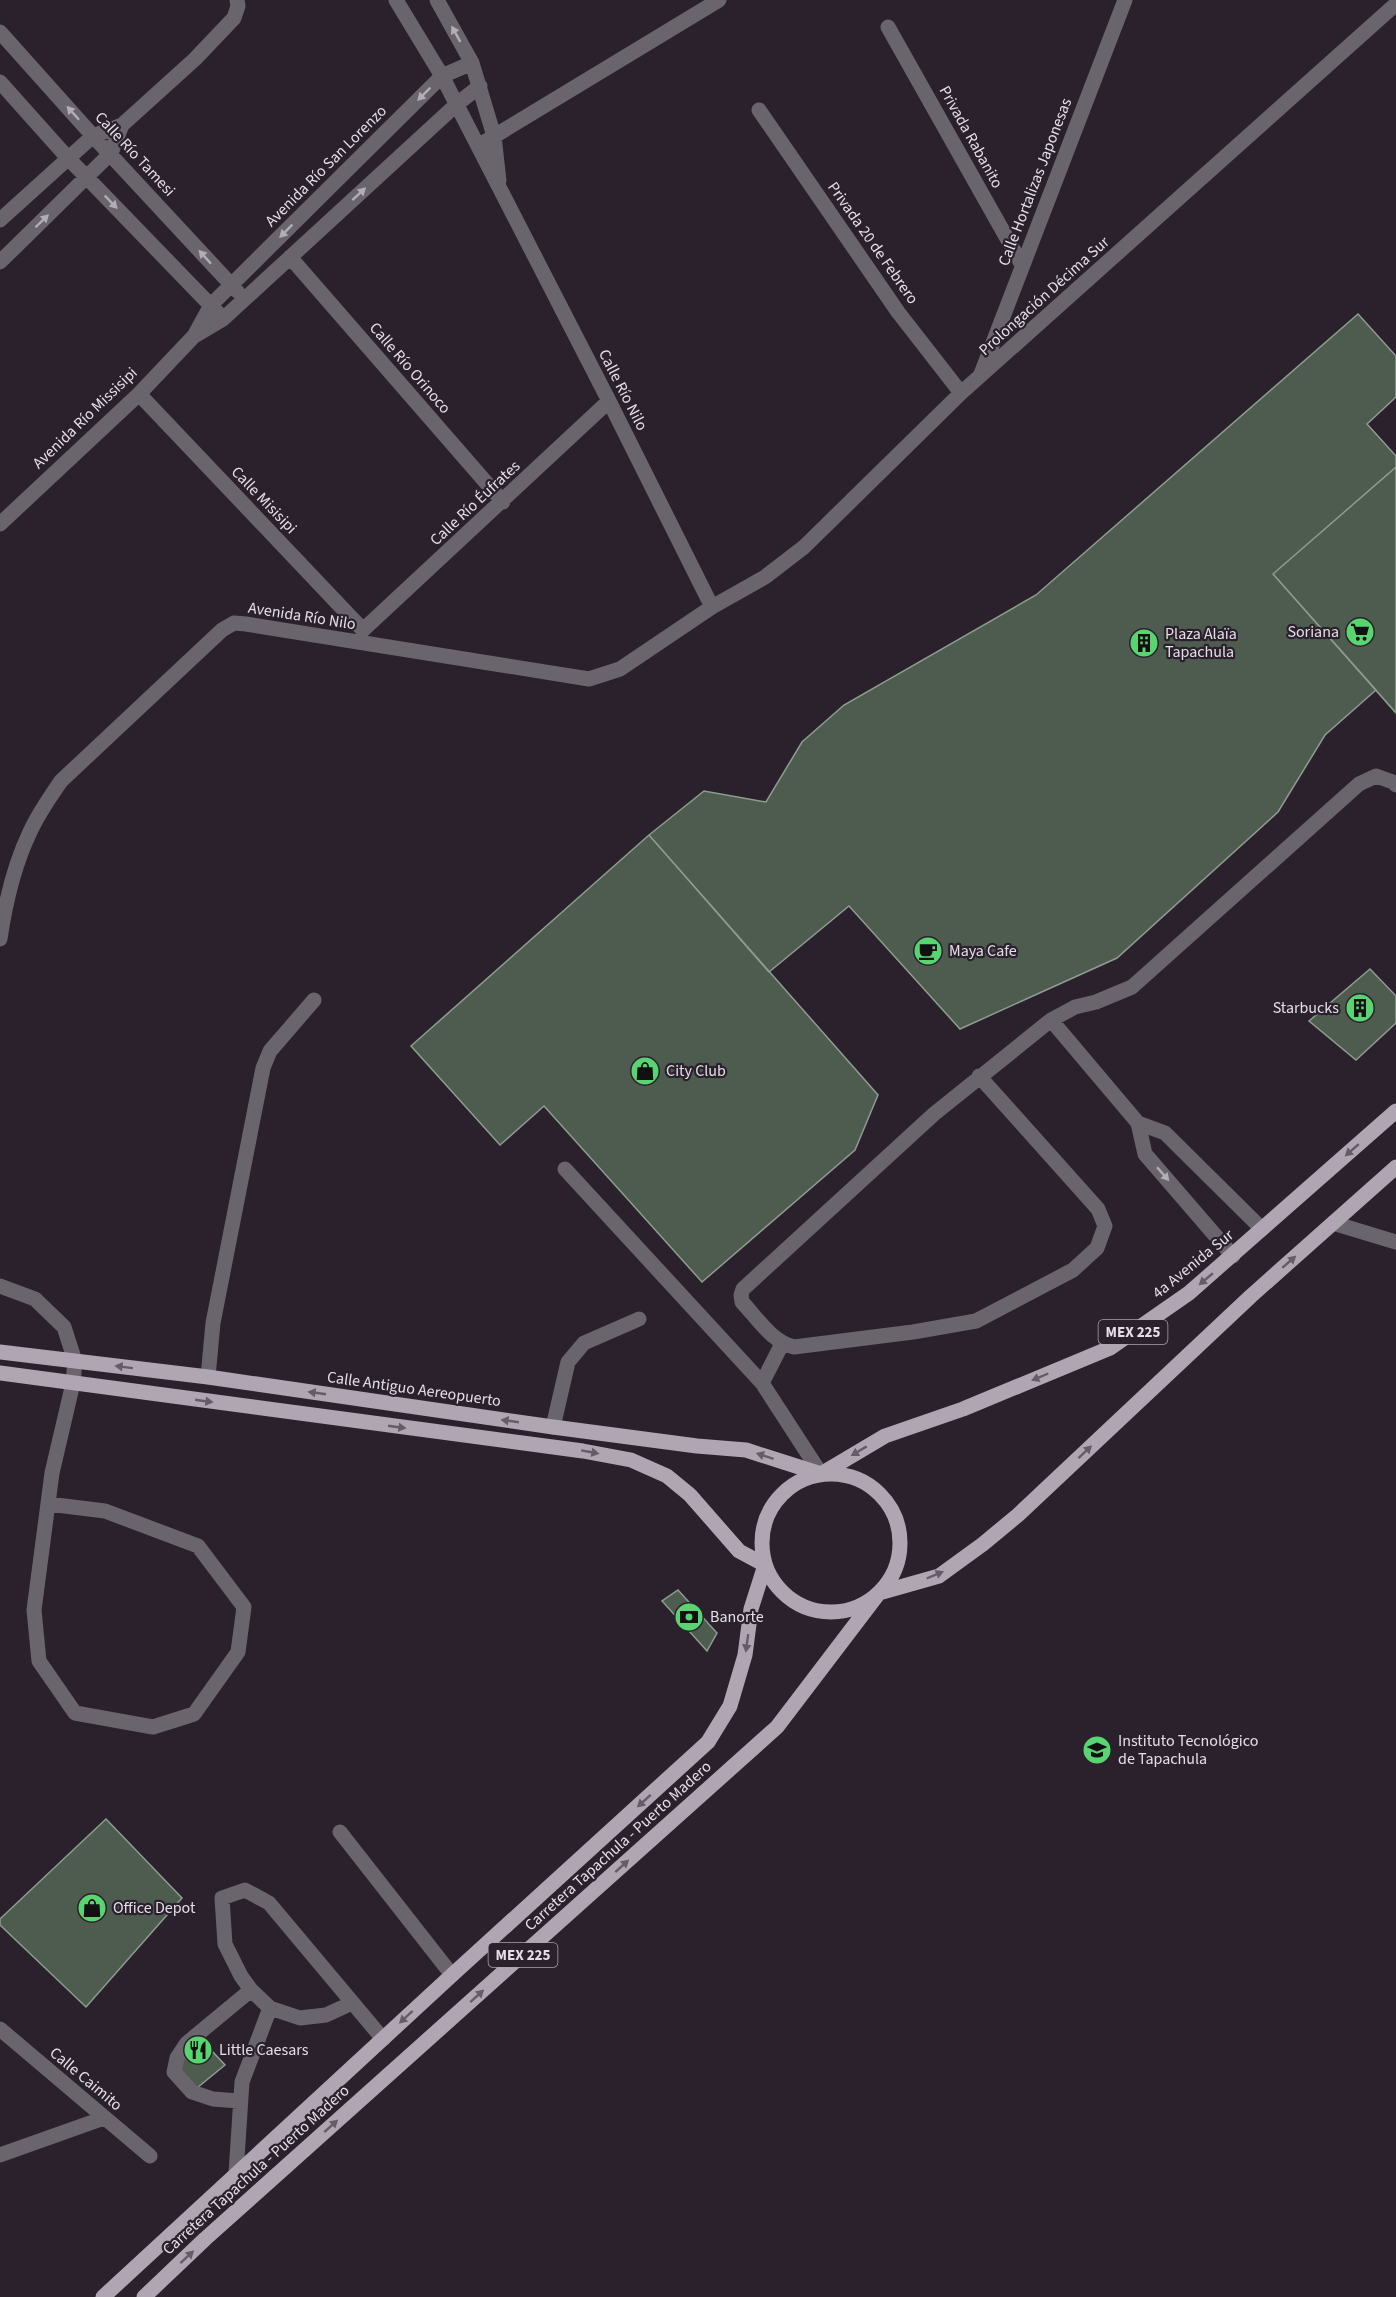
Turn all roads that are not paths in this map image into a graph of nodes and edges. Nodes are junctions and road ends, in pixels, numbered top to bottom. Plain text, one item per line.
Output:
1 (237, 0) edge
2 (396, 0) edge
3 (437, 0) edge
4 (719, 0) edge
5 (1125, 0) edge
6 (1396, 4) edge
7 (888, 27) dead end
8 (0, 32) edge
9 (472, 63) junction
10 (442, 76) junction
11 (0, 82) edge
12 (480, 86) junction
13 (457, 104) junction
14 (759, 110) dead end
15 (122, 125) junction
16 (93, 136) junction
17 (494, 136) junction
18 (478, 146) junction
19 (111, 153) junction
20 (67, 157) junction
21 (87, 177) junction
22 (500, 190) junction
23 (0, 220) edge
24 (290, 257) junction
25 (0, 262) edge
26 (1022, 265) junction
27 (231, 285) junction
28 (245, 299) junction
29 (211, 306) junction
30 (223, 319) junction
31 (194, 336) junction
32 (980, 376) junction
33 (961, 393) junction
34 (139, 394) junction
35 (609, 401) junction
36 (503, 502) junction
37 (0, 524) edge
38 (712, 608) junction
39 (363, 637) junction
40 (1396, 785) edge
41 (2, 909) edge
42 (0, 939) edge
43 (314, 1000) dead end
44 (1051, 1020) junction
45 (979, 1076) junction
46 (1396, 1111) edge
47 (1138, 1123) junction
48 (1396, 1167) edge
49 (565, 1169) dead end
50 (1334, 1223) junction
51 (1263, 1229) junction
52 (1396, 1242) edge
53 (1233, 1256) junction
54 (0, 1286) edge
55 (639, 1318) dead end
56 (782, 1344) junction
57 (0, 1352) edge
58 (75, 1361) junction
59 (0, 1373) edge
60 (208, 1377) junction
61 (73, 1383) junction
62 (762, 1383) junction
63 (553, 1427) junction
64 (821, 1474) junction
65 (48, 1504) junction
66 (765, 1566) junction
67 (879, 1593) junction
68 (340, 1832) dead end
69 (452, 1975) junction
70 (251, 1990) junction
71 (352, 2003) junction
72 (270, 2008) junction
73 (0, 2029) edge
74 (382, 2039) junction
75 (239, 2102) junction
76 (104, 2118) junction
77 (0, 2155) edge
78 (150, 2156) dead end
79 (236, 2173) junction
80 (103, 2297) edge
81 (144, 2297) edge

1 - 15 street
2 - 10 street, Calle Río Nilo
9 -> 3 street, Calle Río Nilo
4 - 17 street
5 - 26 street, Calle Hortalizas Japonesas
6 - 32 street, Prolongación Décima Sur
7 - 26 street, Privada Rabanito
16 -> 8 street, Calle Río Tamesi
9 - 10 street, Avenida Río San Lorenzo
9 - 12 street, Calle Río Nilo
10 - 13 street, Calle Río Nilo
10 -> 27 street, Avenida Río San Lorenzo
11 - 20 street
12 - 13 street
12 - 17 street, Calle Río Nilo
13 - 18 street, Calle Río Nilo
24 -> 13 street
14 - 33 street, Privada 20 de Febrero
15 - 16 street
15 - 19 street
16 - 19 street, Calle Río Tamesi
16 - 20 street
17 - 18 street
17 - 22 street, Calle Río Nilo
18 - 22 street, Calle Río Nilo
19 - 21 street
27 -> 19 street, Calle Río Tamesi
20 - 21 street
20 - 23 street
25 -> 21 street
21 -> 29 street
22 - 35 street, Calle Río Nilo
24 - 28 street
24 - 36 street, Calle Río Orinoco
26 - 32 street, Calle Hortalizas Japonesas
27 - 28 street, Calle Río Tamesi
27 - 29 street, Avenida Río San Lorenzo
28 - 30 street
29 - 30 street
29 - 31 street, Avenida Río Missisipi
30 - 31 street, Avenida Río Missisipi
31 - 34 street, Avenida Río Missisipi
32 - 33 street, Prolongación Décima Sur
33 - 38 street, Prolongación Décima Sur
34 - 37 street, Avenida Río Missisipi
34 - 39 street, Calle Misisipi
35 - 36 street, Calle Río Éufrates
35 - 38 street, Calle Río Nilo
36 - 39 street, Calle Río Éufrates
38 - 39 street, Avenida Río Nilo
39 - 41 street, Avenida Río Nilo
40 - 44 street
41 - 42 street, Avenida Río Nilo
43 - 60 street
44 - 45 street
44 - 47 street
45 - 56 street
45 - 56 street
46 -> 51 main road, 4a Avenida Sur / MEX 225
47 - 51 street
47 -> 53 street
48 - 50 main road, MEX 225
49 - 62 street
50 - 52 street
67 -> 50 main road, MEX 225
51 - 53 main road, 4a Avenida Sur / MEX 225
53 -> 64 main road, 4a Avenida Sur / MEX 225
54 - 58 street
55 - 63 street
56 - 62 street
57 - 58 main road, Calle Antiguo Aereopuerto
60 -> 58 main road, Calle Antiguo Aereopuerto
58 - 61 street
59 - 61 main road
63 -> 60 main road, Calle Antiguo Aereopuerto
61 - 65 street
61 -> 66 main road
62 - 64 street
64 -> 63 main road, Calle Antiguo Aereopuerto
64 - 66 main road
64 - 67 main road
65 - 65 street
66 - 67 main road
66 -> 69 main road, Carretera Tapachula - Puerto Madero / MEX 225
81 -> 67 main road, Carretera Tapachula - Puerto Madero / MEX 225
68 - 69 street
69 -> 74 main road, Carretera Tapachula - Puerto Madero / MEX 225
70 - 71 street
70 - 72 street
70 - 75 street
71 - 72 street
71 - 74 street
72 - 75 street
73 - 76 street, Calle Caimito
74 - 79 main road, Carretera Tapachula - Puerto Madero / MEX 225
75 - 79 street
76 - 77 street
76 - 78 street, Calle Caimito
79 - 80 main road, Carretera Tapachula - Puerto Madero / MEX 225

